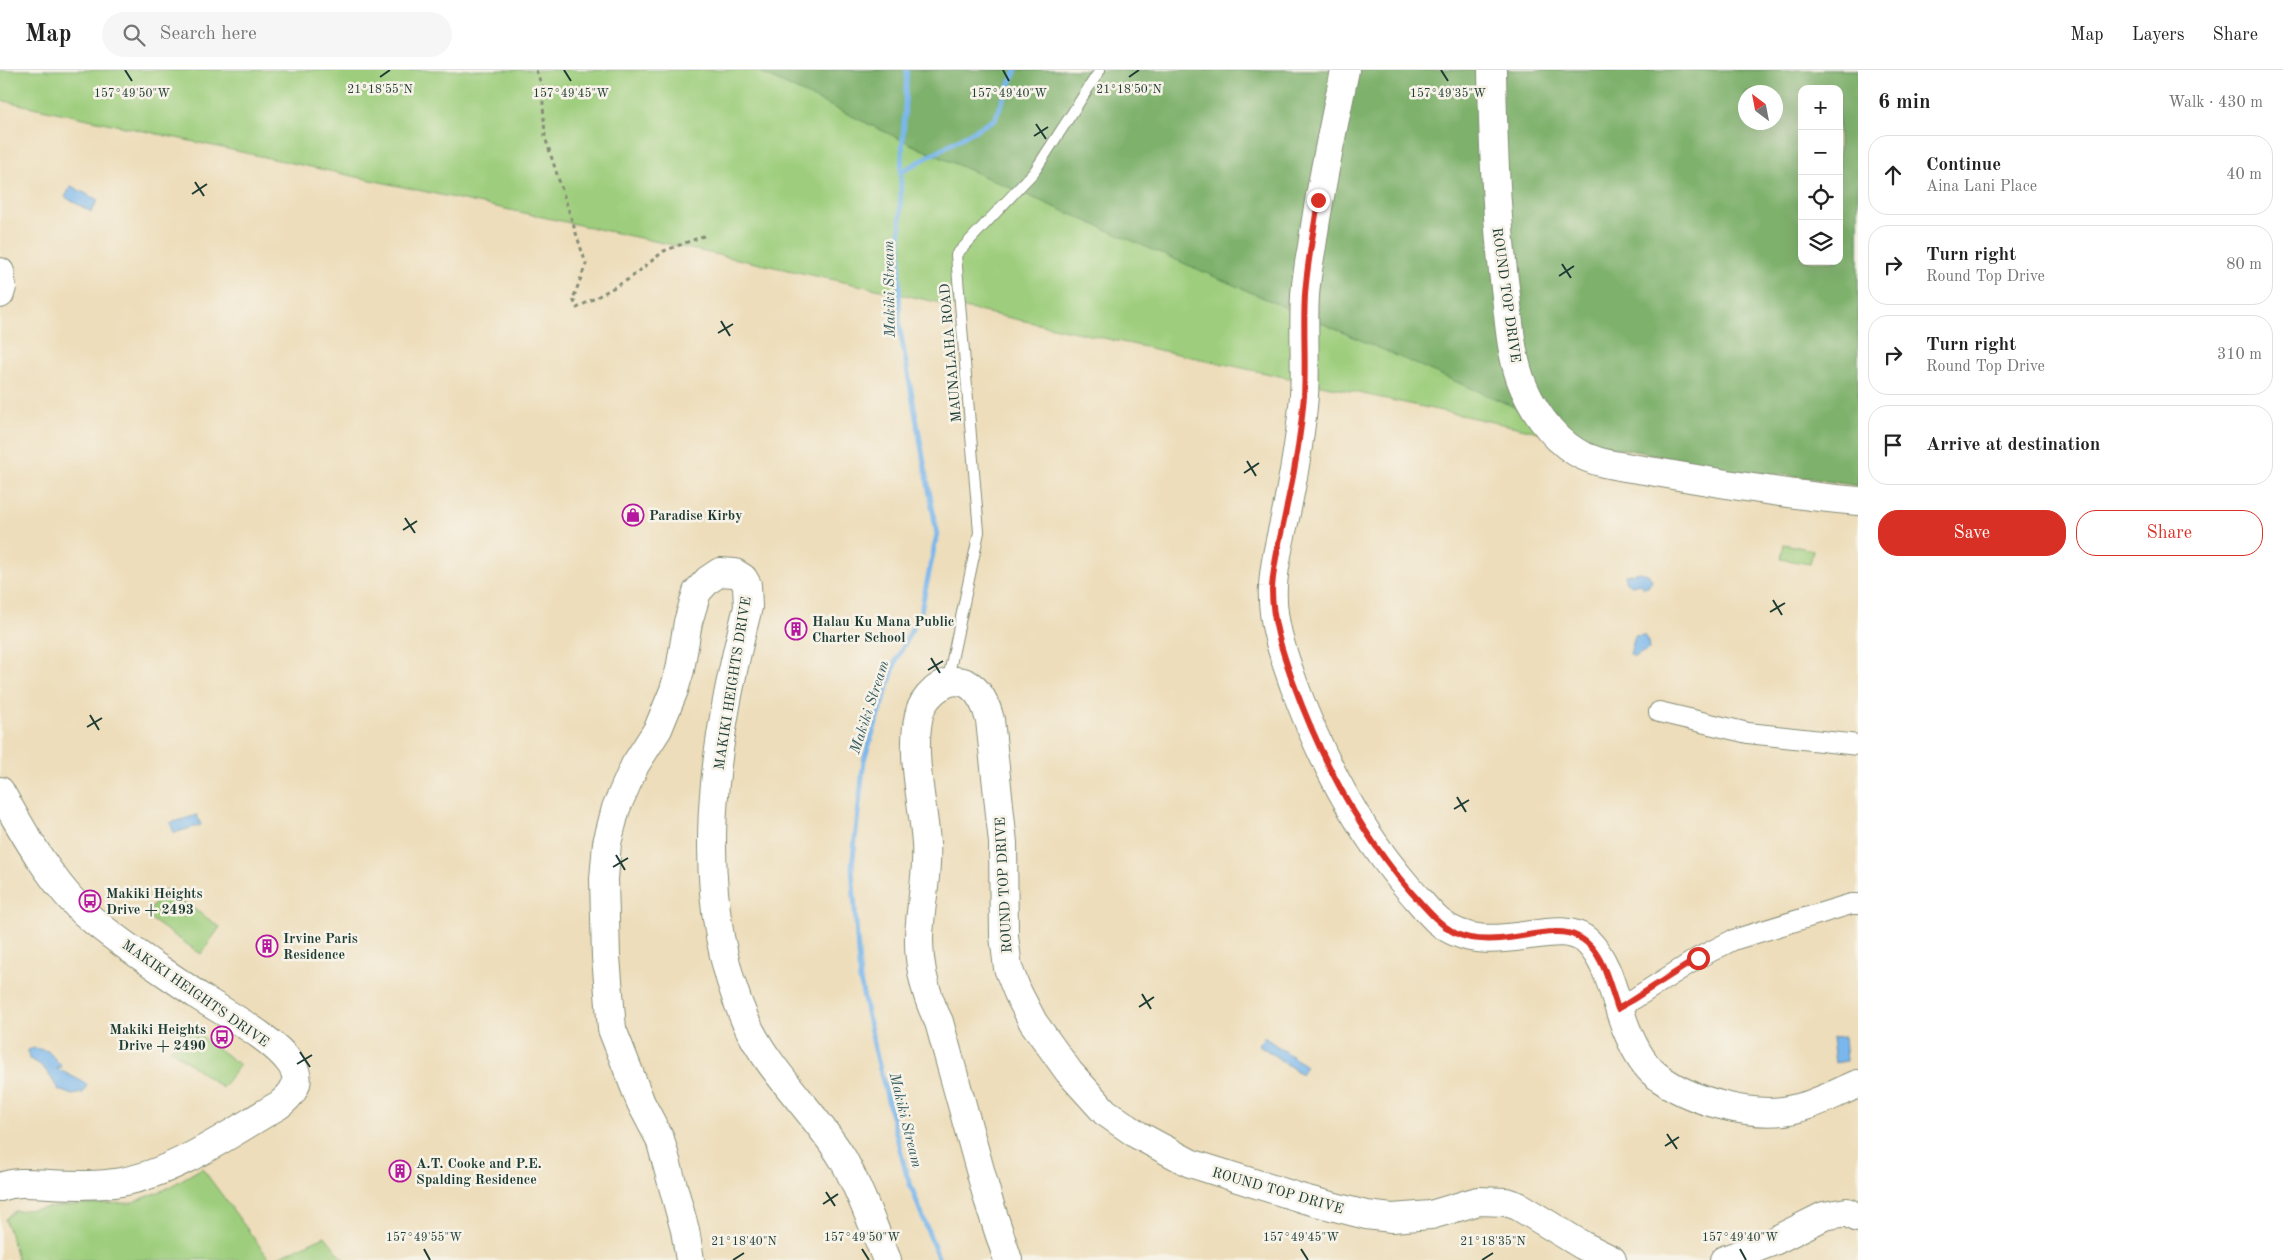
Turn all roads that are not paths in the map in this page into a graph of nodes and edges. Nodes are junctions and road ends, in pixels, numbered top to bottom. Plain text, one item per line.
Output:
1 (1100, 70) edge
2 (1345, 70) edge
3 (1492, 70) edge
4 (0, 272) edge
5 (0, 294) edge
6 (1858, 501) edge
7 (950, 681) junction
8 (1659, 712) dead end
9 (1858, 744) edge
10 (0, 790) edge
11 (1858, 904) edge
12 (1618, 1009) junction
13 (1858, 1084) edge
14 (0, 1187) edge
15 (1858, 1218) edge
16 (690, 1260) edge
17 (887, 1260) edge
18 (1008, 1260) edge
19 (1612, 1260) edge
20 (1724, 1260) edge

1 - 7 lane, MAUNALAHA ROAD
2 - 12 street
3 - 6 street, ROUND TOP DRIVE
4 - 5 street
7 - 18 street
7 - 19 street, ROUND TOP DRIVE
8 - 9 street
10 - 14 street, MAKIKI HEIGHTS DRIVE
11 - 12 street
12 - 13 street
15 - 20 street
16 - 17 street, MAKIKI HEIGHTS DRIVE

